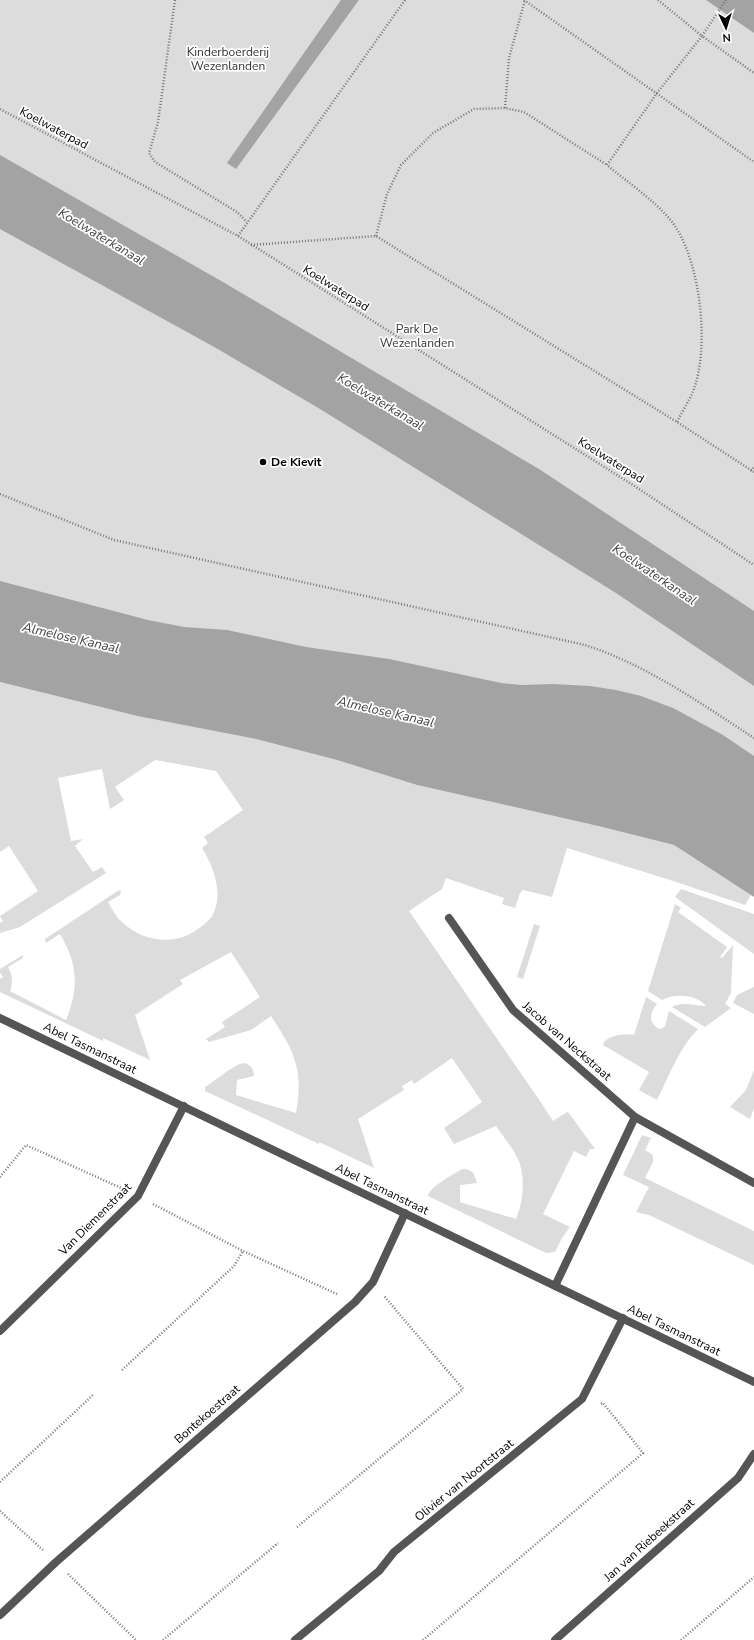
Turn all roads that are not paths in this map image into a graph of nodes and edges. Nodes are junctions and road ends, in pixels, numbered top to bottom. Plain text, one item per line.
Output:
1 (449, 918) dead end
2 (0, 1018) edge
3 (184, 1106) junction
4 (635, 1117) junction
5 (754, 1183) edge
6 (405, 1213) junction
7 (555, 1286) junction
8 (623, 1318) junction
9 (0, 1331) edge
10 (754, 1382) edge
11 (754, 1454) edge
12 (0, 1615) edge
13 (295, 1640) edge
14 (556, 1640) edge

1 - 4 street, Jacob van Neckstraat
2 - 3 street, Abel Tasmanstraat
3 - 6 street, Abel Tasmanstraat
3 - 9 street, Van Diemenstraat
4 - 5 street, Jacob van Neckstraat
4 - 7 street
6 - 7 street, Abel Tasmanstraat
6 - 12 street, Bontekoestraat
7 - 8 street, Abel Tasmanstraat
8 - 10 street, Abel Tasmanstraat
8 - 13 street, Olivier van Noortstraat
11 - 14 street, Jan van Riebeekstraat

